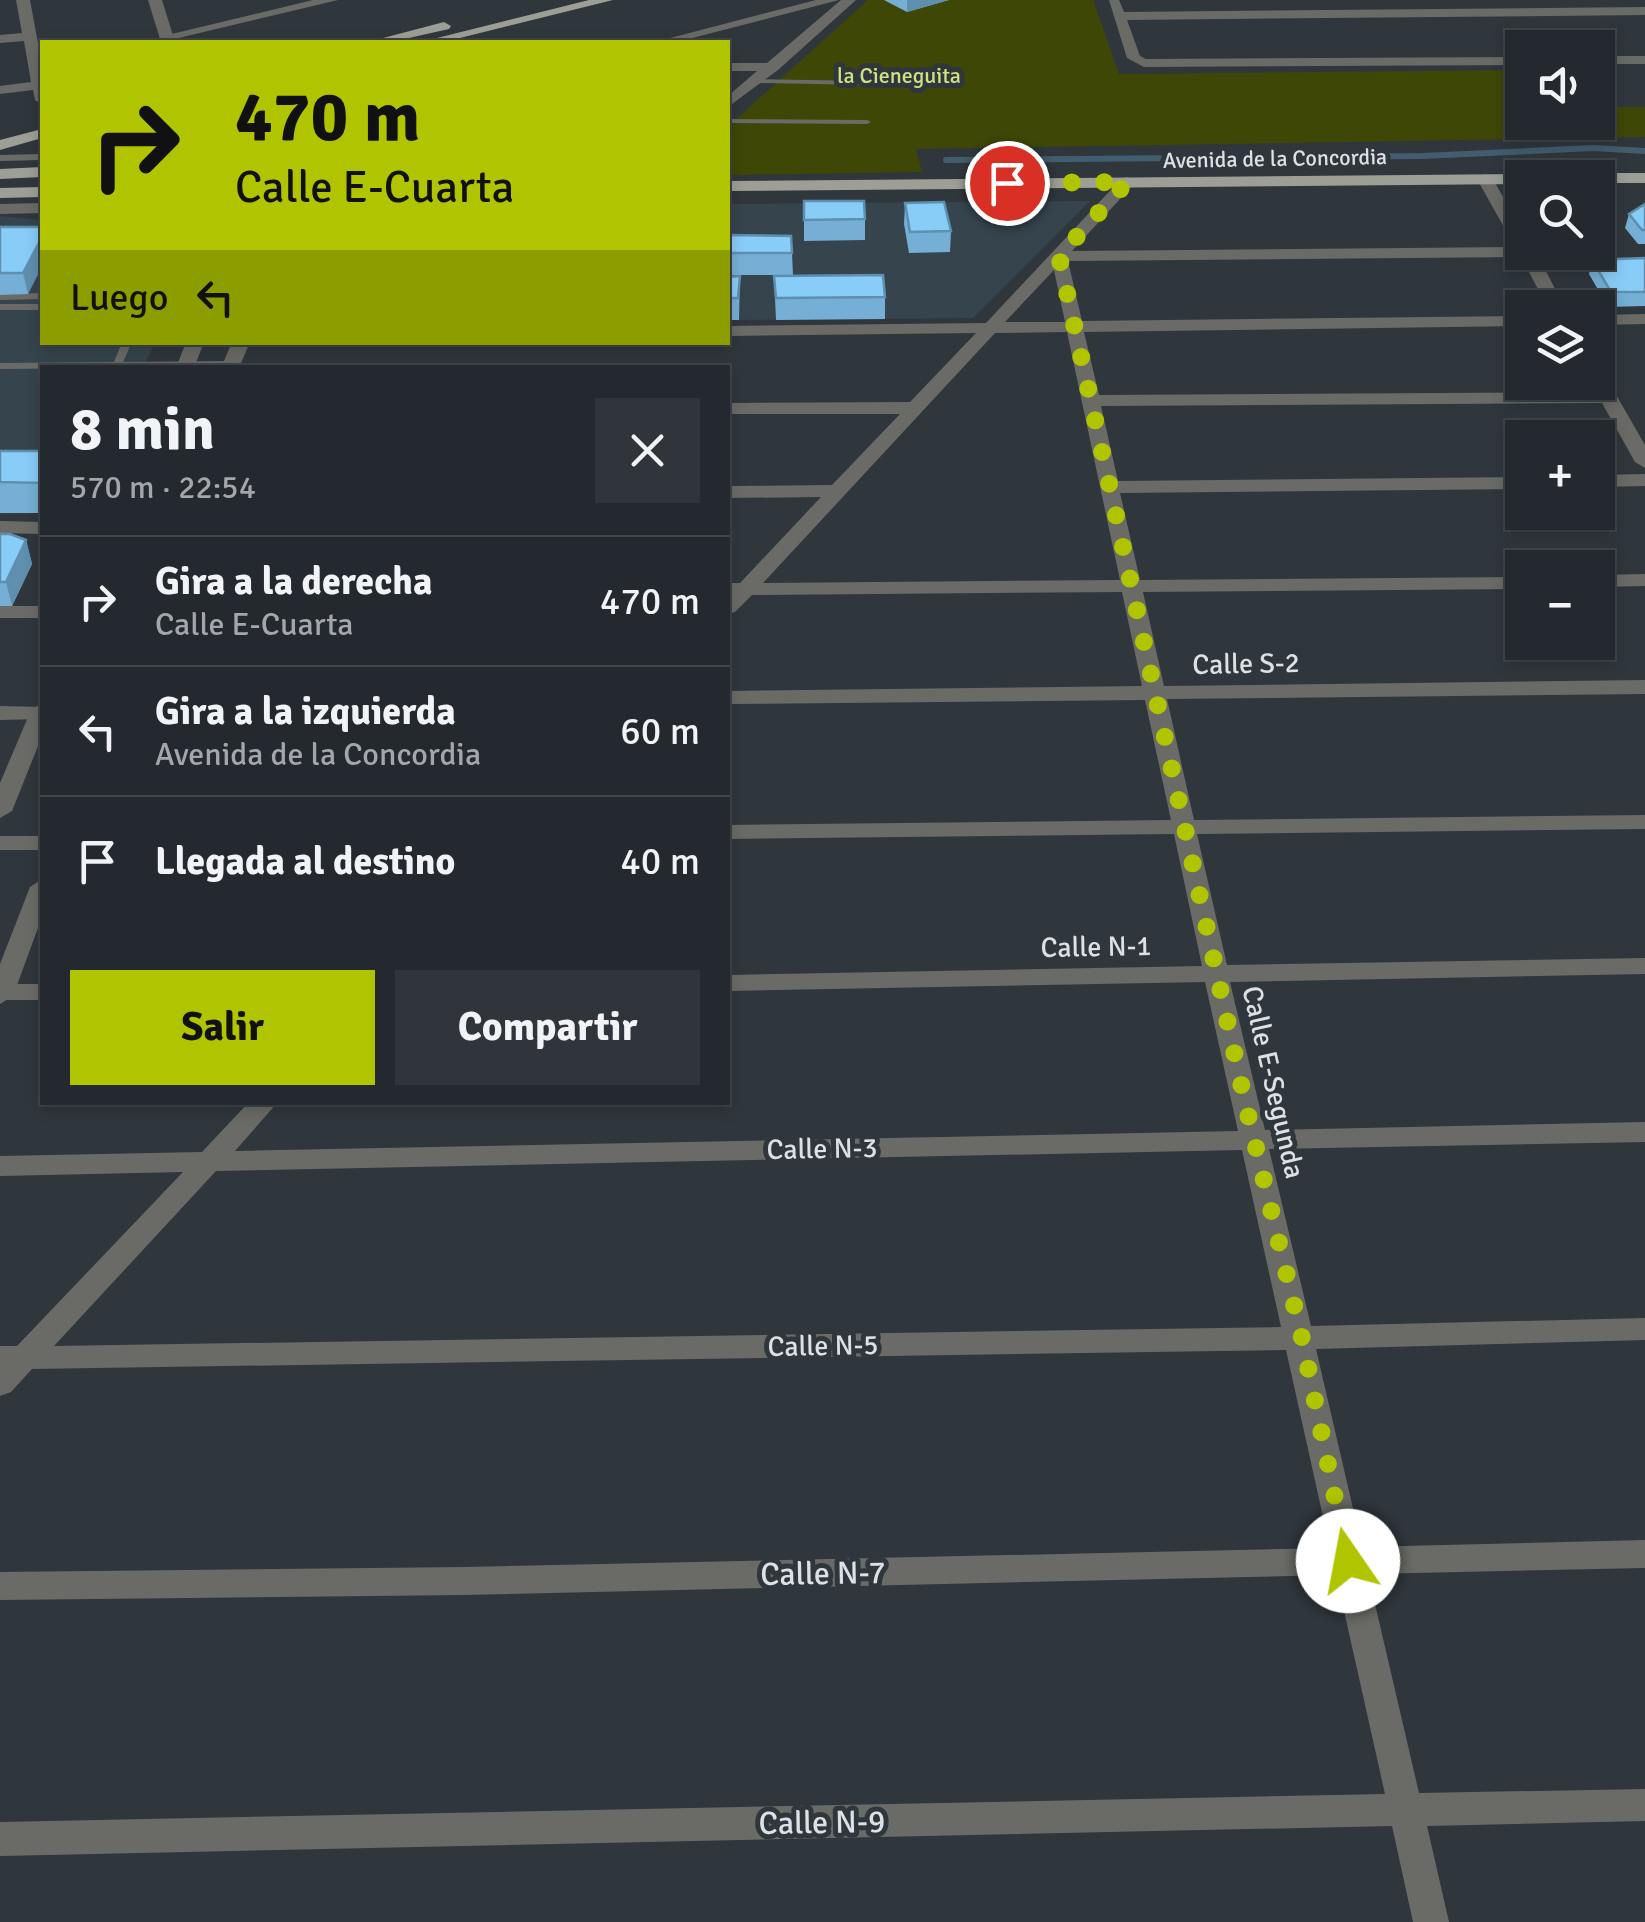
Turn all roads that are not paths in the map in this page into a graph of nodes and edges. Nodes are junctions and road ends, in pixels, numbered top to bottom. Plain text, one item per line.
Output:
1 (24, 0) edge
2 (155, 0) edge
3 (332, 0) edge
4 (551, 0) edge
5 (606, 0) edge
6 (832, 0) edge
7 (849, 0) edge
8 (1113, 0) edge
9 (1645, 11) edge
10 (1119, 16) junction
11 (29, 36) junction
12 (0, 39) edge
13 (167, 40) edge
14 (384, 40) edge
15 (436, 40) edge
16 (670, 40) edge
17 (1615, 60) edge
18 (1645, 60) edge
19 (1505, 61) edge
20 (730, 67) edge
21 (773, 67) junction
22 (756, 81) junction
23 (868, 82) dead end
24 (40, 88) edge
25 (0, 90) edge
26 (40, 93) edge
27 (730, 101) edge
28 (40, 120) edge
29 (730, 121) edge
30 (867, 122) dead end
31 (0, 129) edge
32 (40, 135) edge
33 (0, 145) edge
34 (40, 157) edge
35 (0, 158) edge
36 (40, 172) edge
37 (0, 174) edge
38 (1505, 178) edge
39 (1615, 178) edge
40 (1645, 178) edge
41 (1486, 179) junction
42 (1127, 182) junction
43 (730, 186) edge
44 (40, 193) edge
45 (0, 205) edge
46 (1505, 206) edge
47 (40, 208) edge
48 (1505, 250) edge
49 (1059, 256) junction
50 (40, 296) edge
51 (0, 297) edge
52 (40, 307) edge
53 (0, 308) edge
54 (1645, 319) edge
55 (1615, 320) edge
56 (1505, 321) edge
57 (1074, 325) junction
58 (989, 326) junction
59 (730, 331) edge
60 (0, 366) edge
61 (40, 366) edge
62 (1505, 398) edge
63 (1610, 400) edge
64 (1093, 401) junction
65 (730, 408) edge
66 (915, 408) junction
67 (1645, 462) edge
68 (1645, 480) edge
69 (1615, 481) edge
70 (1505, 483) edge
71 (1111, 487) junction
72 (841, 491) junction
73 (730, 492) edge
74 (0, 527) edge
75 (40, 528) edge
76 (1645, 580) edge
77 (1615, 581) edge
78 (1505, 583) edge
79 (1132, 588) junction
80 (737, 589) edge
81 (0, 612) edge
82 (40, 612) edge
83 (1645, 687) edge
84 (1156, 694) junction
85 (730, 698) edge
86 (0, 712) edge
87 (40, 712) edge
88 (40, 717) edge
89 (0, 811) edge
90 (1645, 822) edge
91 (1185, 829) junction
92 (730, 832) edge
93 (0, 843) edge
94 (40, 843) edge
95 (40, 893) edge
96 (1645, 966) edge
97 (1216, 974) junction
98 (730, 982) edge
99 (40, 992) edge
100 (0, 993) edge
101 (262, 1105) edge
102 (1645, 1132) edge
103 (1253, 1140) junction
104 (211, 1160) junction
105 (0, 1166) edge
106 (1645, 1329) edge
107 (1302, 1338) junction
108 (13, 1357) edge
109 (0, 1384) edge
110 (1645, 1554) edge
111 (1348, 1561) junction
112 (0, 1586) edge
113 (1645, 1804) edge
114 (1407, 1811) junction
115 (0, 1839) edge
116 (1432, 1922) edge

1 - 11 street
2 - 13 street
3 - 13 street
4 - 14 main road
5 - 15 main road
6 - 16 street
7 - 21 street
8 - 10 street
9 - 10 street
10 - 19 street
11 - 12 street
11 - 24 street
17 - 18 street
20 - 21 street
21 - 22 street
22 - 23 lane
22 - 27 street
25 - 26 street
28 - 31 main road
29 - 30 lane
32 - 33 main road
34 - 35 lane
36 - 37 main road
38 - 41 main road, Avenida de la Concordia
39 - 40 main road
41 - 42 main road, Avenida de la Concordia
41 - 46 street
42 - 43 main road, Avenida de la Concordia
42 - 49 street
44 - 45 main road
45 - 47 street
48 - 49 street
49 - 57 street, Calle E-Segunda
49 - 58 street
50 - 51 lane
52 - 53 lane
54 - 55 street
56 - 57 street
57 - 58 street
57 - 64 street, Calle E-Segunda
58 - 59 street
58 - 66 street
60 - 61 lane
62 - 64 street
63 - 67 street
64 - 71 street, Calle E-Segunda
65 - 66 street
66 - 72 street
68 - 69 street
70 - 71 street
71 - 79 street, Calle E-Segunda
72 - 73 street
72 - 80 street
74 - 75 street
76 - 77 street
78 - 79 street
79 - 80 street
79 - 84 street, Calle E-Segunda
81 - 82 street
83 - 84 street, Calle S-2
84 - 85 street, Calle S-2
84 - 91 street, Calle E-Segunda
86 - 87 street
88 - 89 street
90 - 91 street
91 - 92 street
91 - 97 street, Calle E-Segunda
93 - 94 street
95 - 100 street
96 - 97 street, Calle N-1
97 - 98 street, Calle N-1
97 - 103 street, Calle E-Segunda
99 - 100 street
101 - 104 street
102 - 103 street, Calle N-3
103 - 104 street, Calle N-3
103 - 107 street, Calle E-Segunda
104 - 105 street, Calle N-3
104 - 108 street
106 - 107 street, Calle N-5
107 - 108 street, Calle N-5
107 - 111 street, Calle E-Segunda
108 - 109 street
110 - 111 street, Calle N-7
111 - 112 street, Calle N-7
111 - 114 street, Calle E-Segunda
113 - 114 street, Calle N-9
114 - 115 street, Calle N-9
114 - 116 street, Calle E-Segunda

